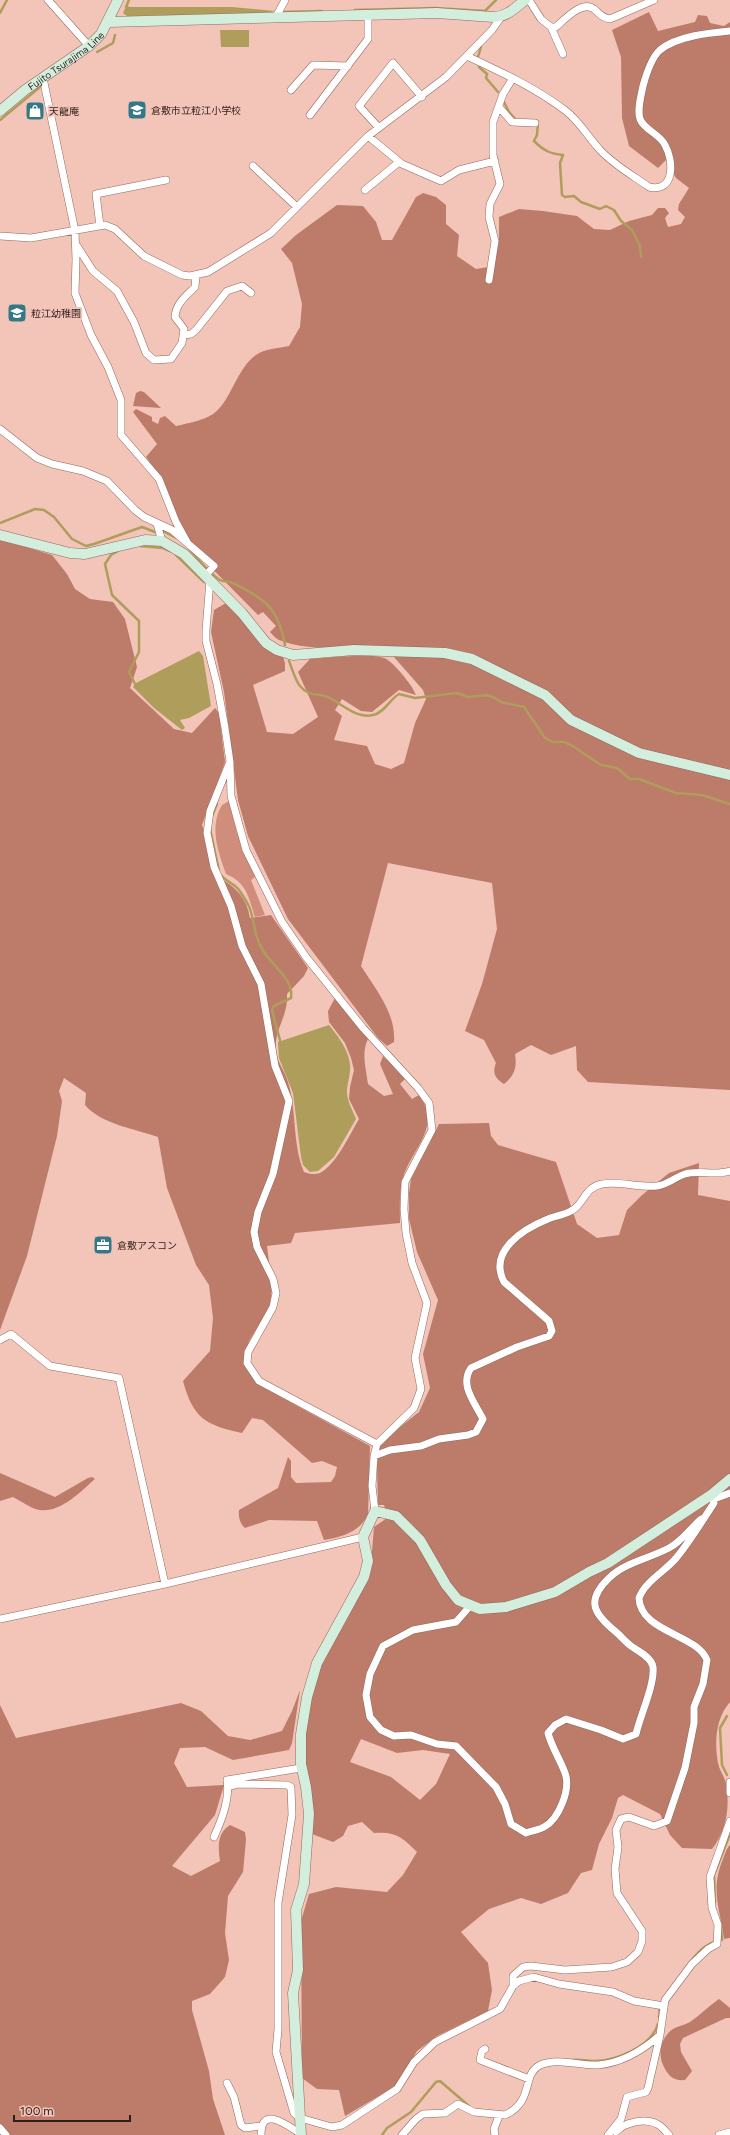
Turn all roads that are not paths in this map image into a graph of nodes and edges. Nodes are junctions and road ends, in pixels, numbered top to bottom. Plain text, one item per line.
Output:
1 (48, 0) edge
2 (118, 0) edge
3 (285, 0) edge
4 (525, 0) edge
5 (529, 0) edge
6 (654, 0) edge
7 (278, 14) junction
8 (368, 15) junction
9 (501, 17) junction
10 (108, 22) junction
11 (551, 27) junction
12 (730, 31) edge
13 (89, 46) junction
14 (563, 54) dead end
15 (467, 56) junction
16 (348, 66) junction
17 (43, 78) junction
18 (513, 78) junction
19 (291, 90) dead end
20 (422, 97) junction
21 (499, 107) junction
22 (0, 111) edge
23 (310, 114) dead end
24 (535, 123) dead end
25 (378, 128) junction
26 (368, 136) junction
27 (495, 161) junction
28 (399, 162) junction
29 (253, 166) dead end
30 (166, 180) dead end
31 (365, 190) dead end
32 (297, 207) junction
33 (100, 226) junction
34 (75, 231) junction
35 (0, 236) edge
36 (76, 244) junction
37 (196, 276) junction
38 (489, 280) dead end
39 (251, 293) dead end
40 (184, 335) junction
41 (0, 429) edge
42 (159, 532) junction
43 (0, 535) edge
44 (187, 542) junction
45 (209, 574) junction
46 (230, 762) junction
47 (730, 775) edge
48 (730, 1171) edge
49 (0, 1340) edge
50 (377, 1444) junction
51 (374, 1456) junction
52 (730, 1479) edge
53 (730, 1493) edge
54 (712, 1497) junction
55 (375, 1511) junction
56 (704, 1518) junction
57 (363, 1537) junction
58 (165, 1584) junction
59 (471, 1606) junction
60 (0, 1619) edge
61 (301, 1768) junction
62 (730, 1782) edge
63 (228, 1787) junction
64 (730, 1793) edge
65 (730, 1822) edge
66 (214, 1837) dead end
67 (513, 1986) junction
68 (661, 2005) junction
69 (660, 2035) junction
70 (485, 2049) dead end
71 (528, 2079) junction
72 (227, 2083) dead end
73 (499, 2116) junction
74 (300, 2118) junction
75 (261, 2126) junction
76 (0, 2128) edge
77 (730, 2132) edge
78 (6, 2135) edge
79 (261, 2135) edge
80 (301, 2135) edge
81 (402, 2135) edge
82 (495, 2135) edge
83 (608, 2135) edge
84 (613, 2135) edge
85 (669, 2135) edge
86 (719, 2135) edge

1 - 13 street
2 - 10 street, Fujito Tsurajima Line
3 - 7 street
4 - 9 street
5 - 11 street
6 - 11 street
7 - 8 street
7 - 10 street
8 - 9 street
8 - 16 street
9 - 15 street
10 - 13 street, Fujito Tsurajima Line
11 - 14 street
12 - 18 street
13 - 17 street, Fujito Tsurajima Line
15 - 18 street
15 - 20 street
16 - 19 street
16 - 23 street
17 - 22 street, Fujito Tsurajima Line
17 - 34 street
18 - 21 street
20 - 25 street
20 - 25 street
21 - 24 street
21 - 27 street
25 - 26 street
26 - 28 street
26 - 32 street
27 - 28 street
27 - 38 street
28 - 31 street
29 - 32 street
30 - 33 street
32 - 37 street
33 - 34 street
33 - 37 street
34 - 35 street
34 - 36 street
36 - 40 street
36 - 44 street
37 - 40 street
39 - 40 street
41 - 42 street
42 - 43 street
42 - 44 street
42 - 45 street
44 - 45 street
45 - 46 street
45 - 47 street
46 - 50 street
46 - 50 street
48 - 51 street
49 - 58 street
50 - 51 street
51 - 55 street
52 - 54 street
53 - 54 street
54 - 56 street
54 - 59 street
55 - 57 street
55 - 59 street
56 - 59 street
56 - 67 street
57 - 58 street
57 - 61 street
58 - 60 street
61 - 63 street
61 - 74 street
62 - 64 street
63 - 66 street
63 - 74 street
65 - 68 street
67 - 68 street
67 - 74 street
68 - 69 street
69 - 71 street
69 - 83 street
70 - 71 street
71 - 73 street
72 - 75 street
73 - 81 street
73 - 82 street
74 - 80 street
75 - 79 street
75 - 80 street
76 - 78 street
77 - 86 street
84 - 85 street

